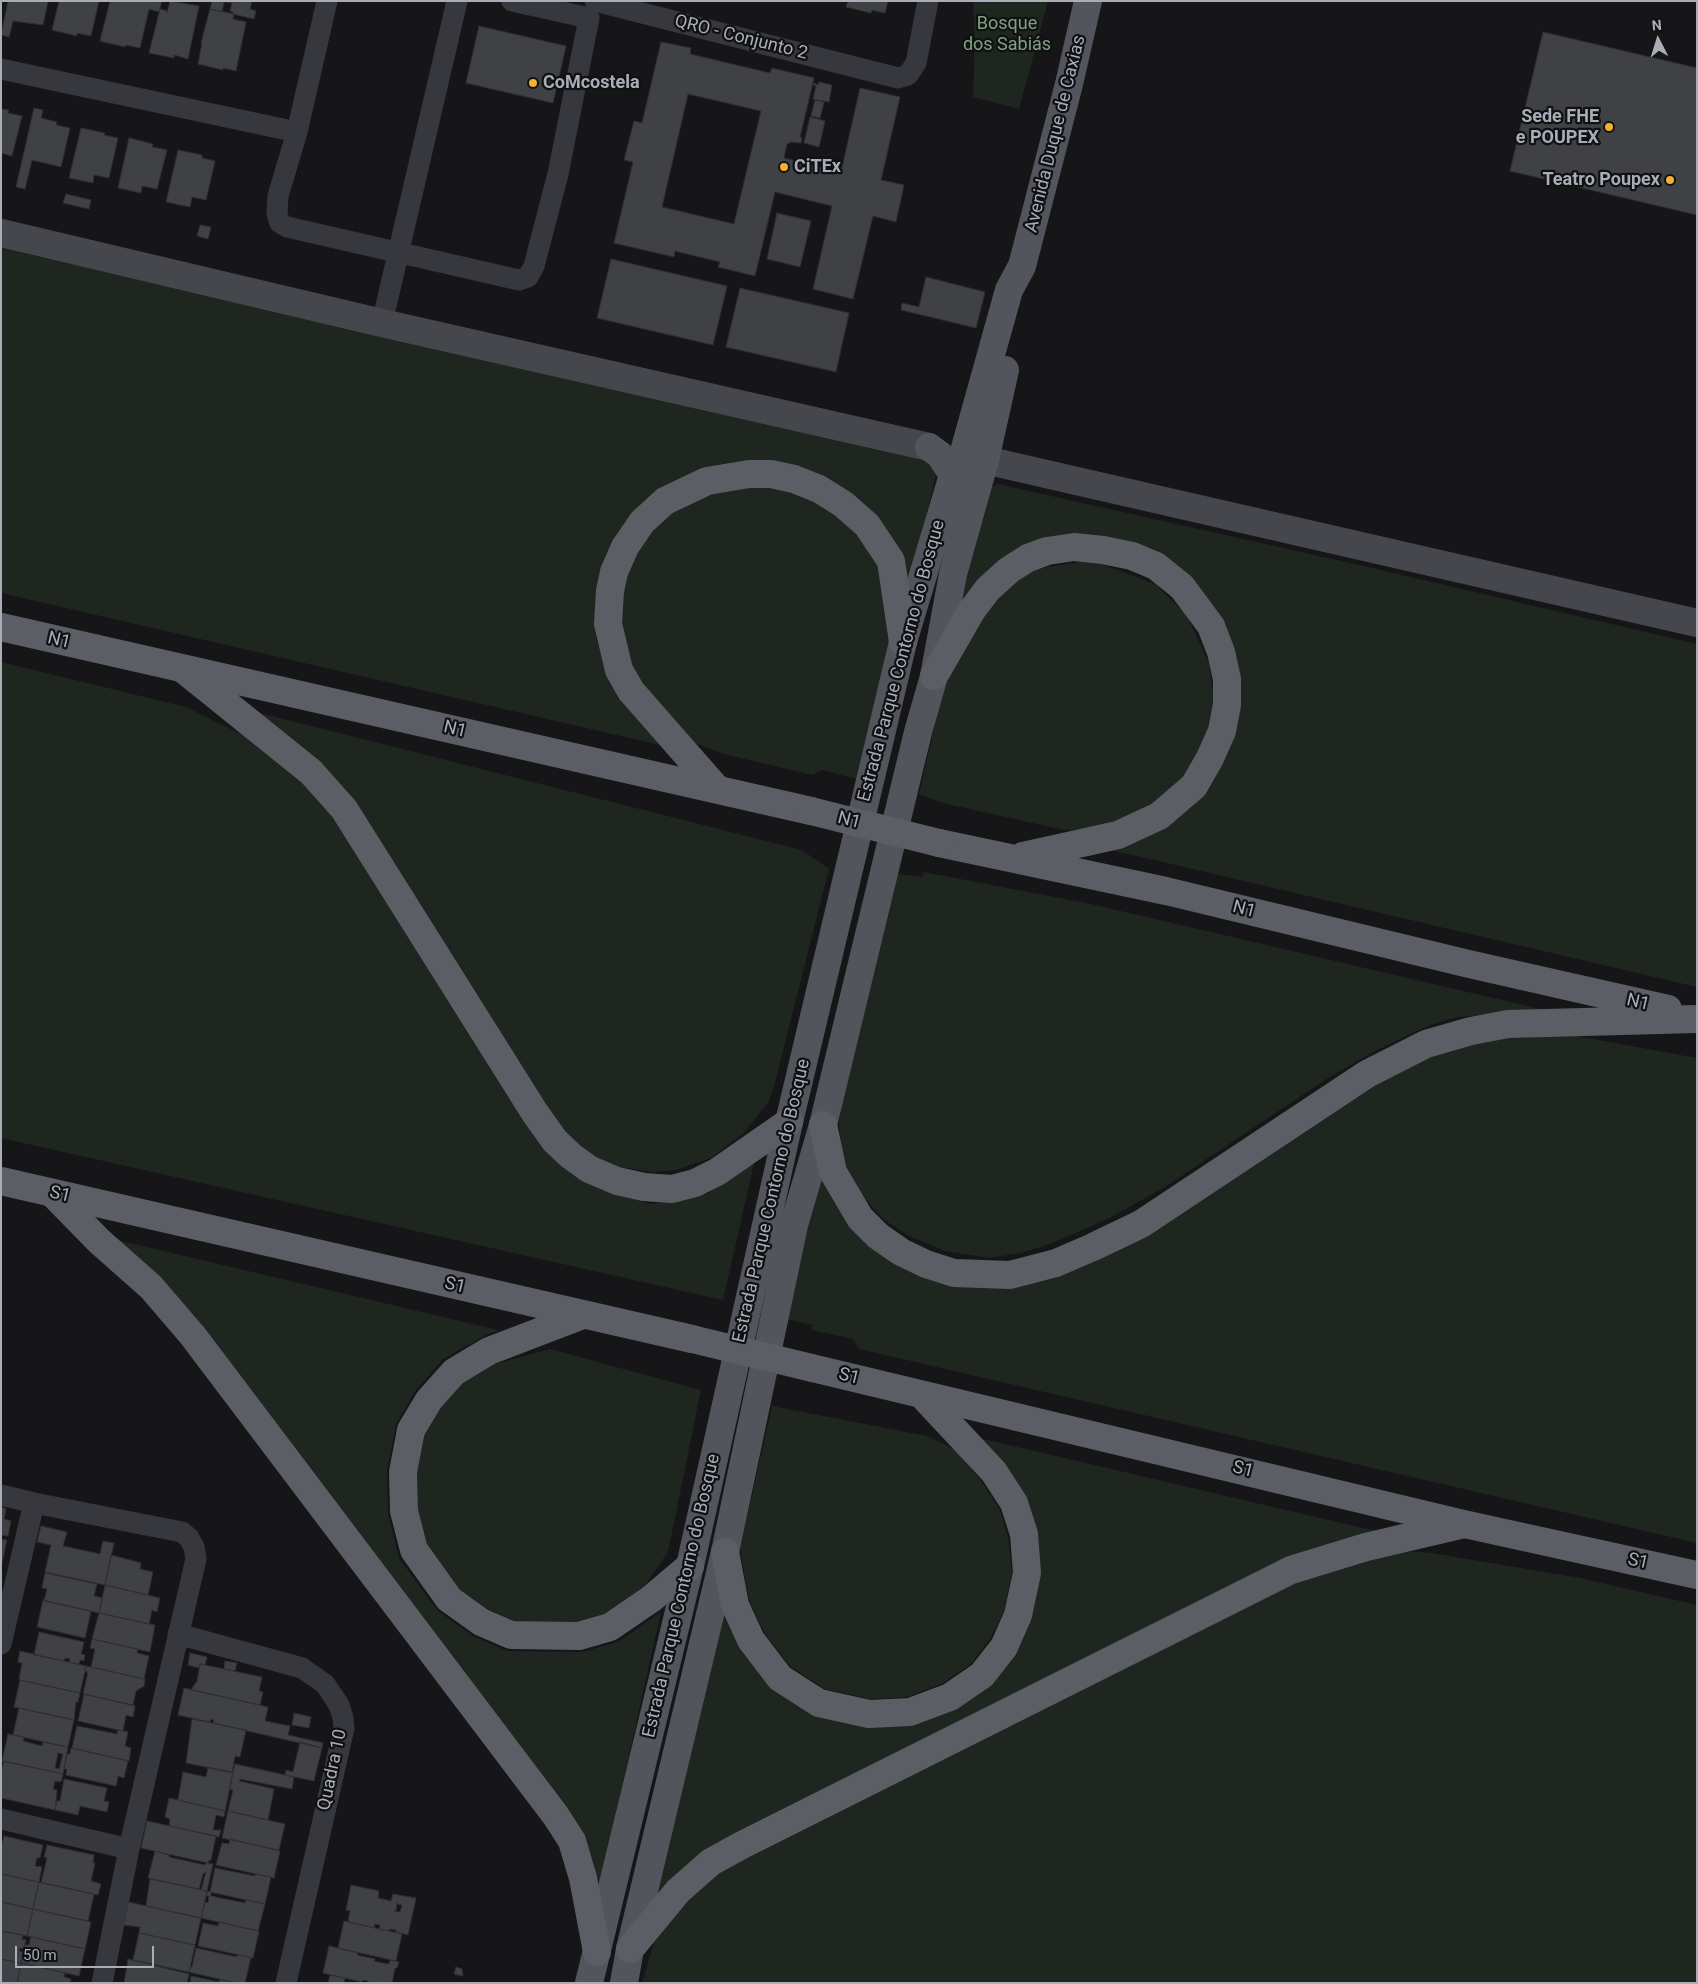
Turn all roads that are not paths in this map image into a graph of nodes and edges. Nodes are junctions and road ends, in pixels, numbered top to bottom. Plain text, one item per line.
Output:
1 (328, 1) edge
2 (457, 1) edge
3 (512, 1) edge
4 (928, 1) edge
5 (1088, 1) edge
6 (605, 2) edge
7 (1, 69) edge
8 (297, 132) junction
9 (1, 233) edge
10 (398, 253) junction
11 (1022, 266) junction
12 (382, 323) junction
13 (971, 461) junction
14 (1697, 623) edge
15 (1, 627) edge
16 (903, 642) junction
17 (183, 670) junction
18 (934, 676) junction
19 (717, 788) junction
20 (1015, 857) junction
21 (1697, 1017) edge
22 (788, 1122) junction
23 (823, 1125) junction
24 (1, 1181) edge
25 (52, 1193) junction
26 (583, 1316) junction
27 (922, 1395) junction
28 (1, 1495) edge
29 (34, 1503) junction
30 (1464, 1524) junction
31 (725, 1552) junction
32 (690, 1566) junction
33 (1697, 1575) edge
34 (178, 1634) junction
35 (1, 1644) edge
36 (1, 1819) edge
37 (129, 1849) junction
38 (630, 1949) junction
39 (598, 1952) junction
40 (102, 1983) edge
41 (286, 1983) edge
42 (589, 1983) edge
43 (624, 1983) edge

1 - 8 street
2 - 10 street
3 - 10 street
4 - 6 street, QRO - Conjunto 2
5 - 11 main road, Avenida Duque de Caxias
7 - 8 street
8 - 10 street
9 - 12 main road
10 - 12 street
11 - 13 main road, Avenida Duque de Caxias
11 - 13 main road, Avenida Duque de Caxias
12 - 13 main road
13 - 14 main road
13 - 16 main road, Estrada Parque Contorno do Bosque
13 - 18 main road, Estrada Parque Contorno do Bosque
15 - 17 highway, N1
16 - 19 highway
16 - 22 main road, Estrada Parque Contorno do Bosque
17 - 19 highway, N1
17 - 22 highway
18 - 20 highway
18 - 23 main road, Estrada Parque Contorno do Bosque
19 - 20 highway, N1, bridge
20 - 21 highway, N1
21 - 23 highway
22 - 32 main road, Estrada Parque Contorno do Bosque
23 - 31 main road, Estrada Parque Contorno do Bosque
24 - 25 highway, S1
25 - 26 highway, S1
25 - 39 highway
26 - 27 highway, S1, bridge
26 - 32 highway
27 - 30 highway, S1
27 - 31 highway
28 - 29 street
29 - 34 street
29 - 35 street
30 - 33 highway, S1
30 - 38 highway
31 - 38 main road, Estrada Parque Contorno do Bosque
32 - 39 main road, Estrada Parque Contorno do Bosque
34 - 37 street
34 - 41 street, Quadra 10
36 - 37 street
37 - 40 street
38 - 43 main road, Estrada Parque Contorno do Bosque
39 - 42 main road, Estrada Parque Contorno do Bosque

